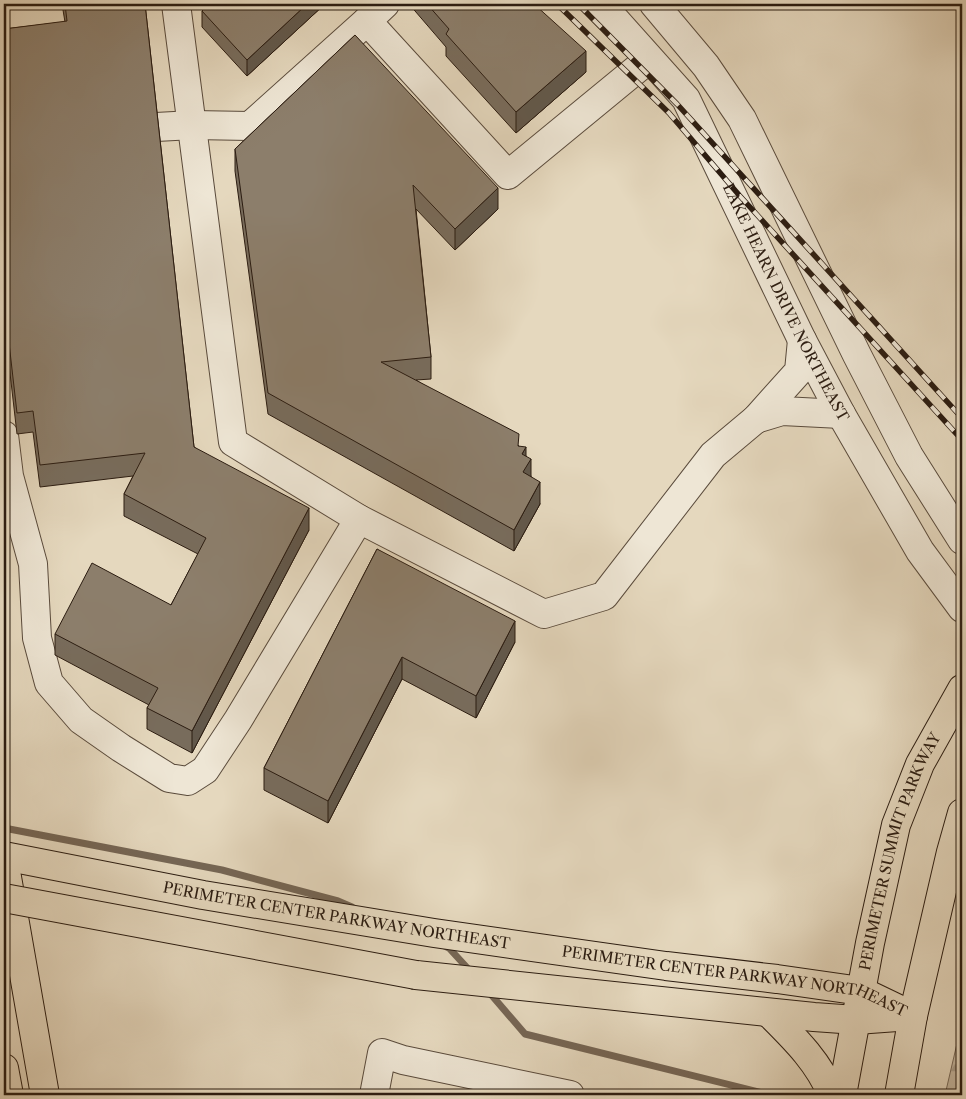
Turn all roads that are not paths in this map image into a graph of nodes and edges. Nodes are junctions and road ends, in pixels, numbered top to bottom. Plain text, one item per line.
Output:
1 (176, 4) edge
2 (601, 4) edge
3 (668, 9) edge
4 (376, 12) edge
5 (648, 59) junction
6 (194, 125) junction
7 (156, 126) edge
8 (802, 340) junction
9 (841, 414) junction
10 (756, 419) junction
11 (4, 435) edge
12 (359, 519) junction
13 (962, 540) edge
14 (962, 608) edge
15 (962, 689) edge
16 (962, 813) edge
17 (4, 858) edge
18 (4, 898) edge
19 (861, 991) junction
20 (770, 1013) junction
21 (913, 1016) junction
22 (856, 1020) junction
23 (4, 1068) edge
24 (43, 1085) edge
25 (9, 1095) edge
26 (374, 1095) edge
27 (570, 1095) edge
28 (832, 1095) edge
29 (842, 1095) edge
30 (899, 1095) edge

1 - 6 street
2 - 5 street, LAKE HEARN DRIVE NORTHEAST
3 - 13 street
4 - 5 street
4 - 6 street
5 - 8 street, LAKE HEARN DRIVE NORTHEAST
6 - 7 street
6 - 12 street
8 - 9 street, LAKE HEARN DRIVE NORTHEAST
8 - 10 street
9 - 10 street
9 - 14 street, LAKE HEARN DRIVE NORTHEAST
10 - 12 street
11 - 12 street
15 - 19 main road, PERIMETER SUMMIT PARKWAY
16 - 21 main road
17 - 19 main road, PERIMETER CENTER PARKWAY NORTHEAST
17 - 24 main road
18 - 20 main road, PERIMETER CENTER PARKWAY NORTHEAST, bridge
19 - 21 main road, PERIMETER CENTER PARKWAY NORTHEAST
19 - 22 main road, PERIMETER SUMMIT PARKWAY
20 - 22 main road, PERIMETER CENTER PARKWAY NORTHEAST
20 - 28 main road
21 - 22 main road, PERIMETER CENTER PARKWAY NORTHEAST
21 - 30 main road
22 - 29 main road
23 - 25 main road
26 - 27 street

